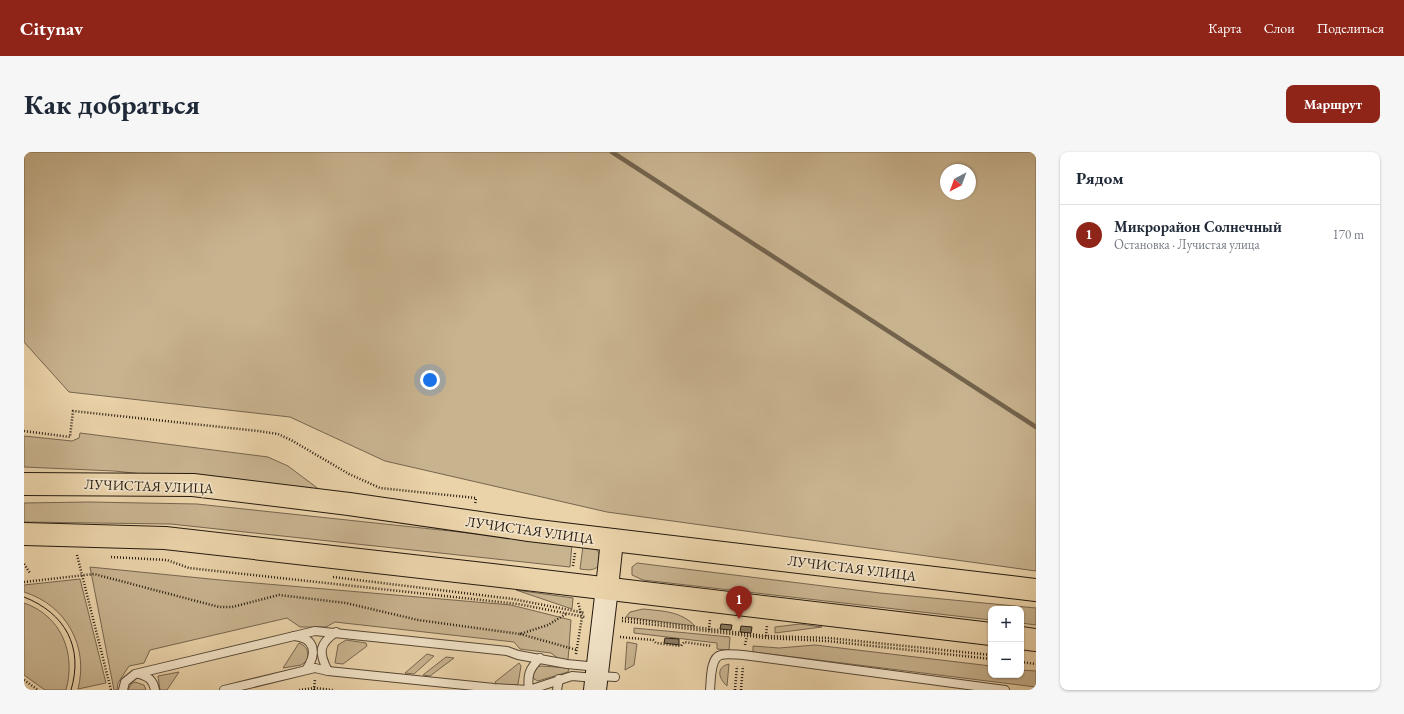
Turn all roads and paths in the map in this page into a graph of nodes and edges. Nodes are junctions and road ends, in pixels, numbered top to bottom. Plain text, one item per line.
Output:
1 (24, 431) edge
2 (24, 484) edge
3 (482, 506) dead end
4 (24, 534) edge
5 (578, 536) junction
6 (612, 540) junction
7 (70, 554) dead end
8 (110, 554) dead end
9 (78, 555) junction
10 (85, 555) dead end
11 (107, 556) dead end
12 (180, 559) dead end
13 (24, 564) edge
14 (30, 573) dead end
15 (83, 576) junction
16 (331, 577) dead end
17 (24, 582) edge
18 (572, 584) junction
19 (607, 588) junction
20 (1036, 590) edge
21 (580, 612) junction
22 (566, 614) junction
23 (710, 616) dead end
24 (582, 617) junction
25 (604, 617) junction
26 (768, 623) dead end
27 (708, 631) junction
28 (336, 632) junction
29 (520, 634) junction
30 (988, 634) edge
31 (292, 636) junction
32 (620, 637) dead end
33 (766, 637) junction
34 (1024, 638) edge
35 (1036, 640) edge
36 (577, 650) junction
37 (988, 655) edge
38 (717, 656) junction
39 (540, 658) junction
40 (988, 659) edge
41 (1024, 662) edge
42 (575, 664) junction
43 (1036, 664) edge
44 (306, 670) junction
45 (328, 671) junction
46 (140, 674) junction
47 (600, 678) edge
48 (558, 679) junction
49 (24, 680) edge
50 (38, 690) edge
51 (111, 690) edge
52 (123, 690) edge
53 (155, 690) edge
54 (224, 690) edge
55 (299, 690) edge
56 (333, 690) edge
57 (528, 690) edge
58 (557, 690) edge
59 (710, 690) edge
60 (1005, 690) edge

1 - 3 path
2 - 5 main road, ЛУЧИСТАЯ УЛИЦА
4 - 18 main road
5 - 6 main road, ЛУЧИСТАЯ УЛИЦА
5 - 18 path
6 - 19 main road
6 - 20 main road, ЛУЧИСТАЯ УЛИЦА
7 - 9 path
8 - 12 path
9 - 10 path
9 - 15 path
11 - 22 path
13 - 14 path
15 - 17 path
15 - 29 path
15 - 51 path
16 - 21 path
18 - 19 main road
18 - 21 path
19 - 25 street
19 - 30 main road
21 - 24 path
21 - 25 path
22 - 24 path
22 - 29 path
23 - 27 path
24 - 25 path
24 - 36 path
25 - 27 path
25 - 47 street
26 - 33 path
27 - 33 path
28 - 31 lane
28 - 39 lane
28 - 45 lane
29 - 36 path
31 - 44 lane
31 - 46 lane
32 - 38 path
33 - 37 path
33 - 40 path
34 - 35 main road
36 - 42 path
38 - 59 lane
38 - 60 lane
39 - 42 lane
39 - 48 lane
41 - 43 path
42 - 47 lane
44 - 45 lane
44 - 54 lane
45 - 57 lane
46 - 52 lane
46 - 53 lane
47 - 48 lane
48 - 58 lane
49 - 50 path
55 - 56 path

